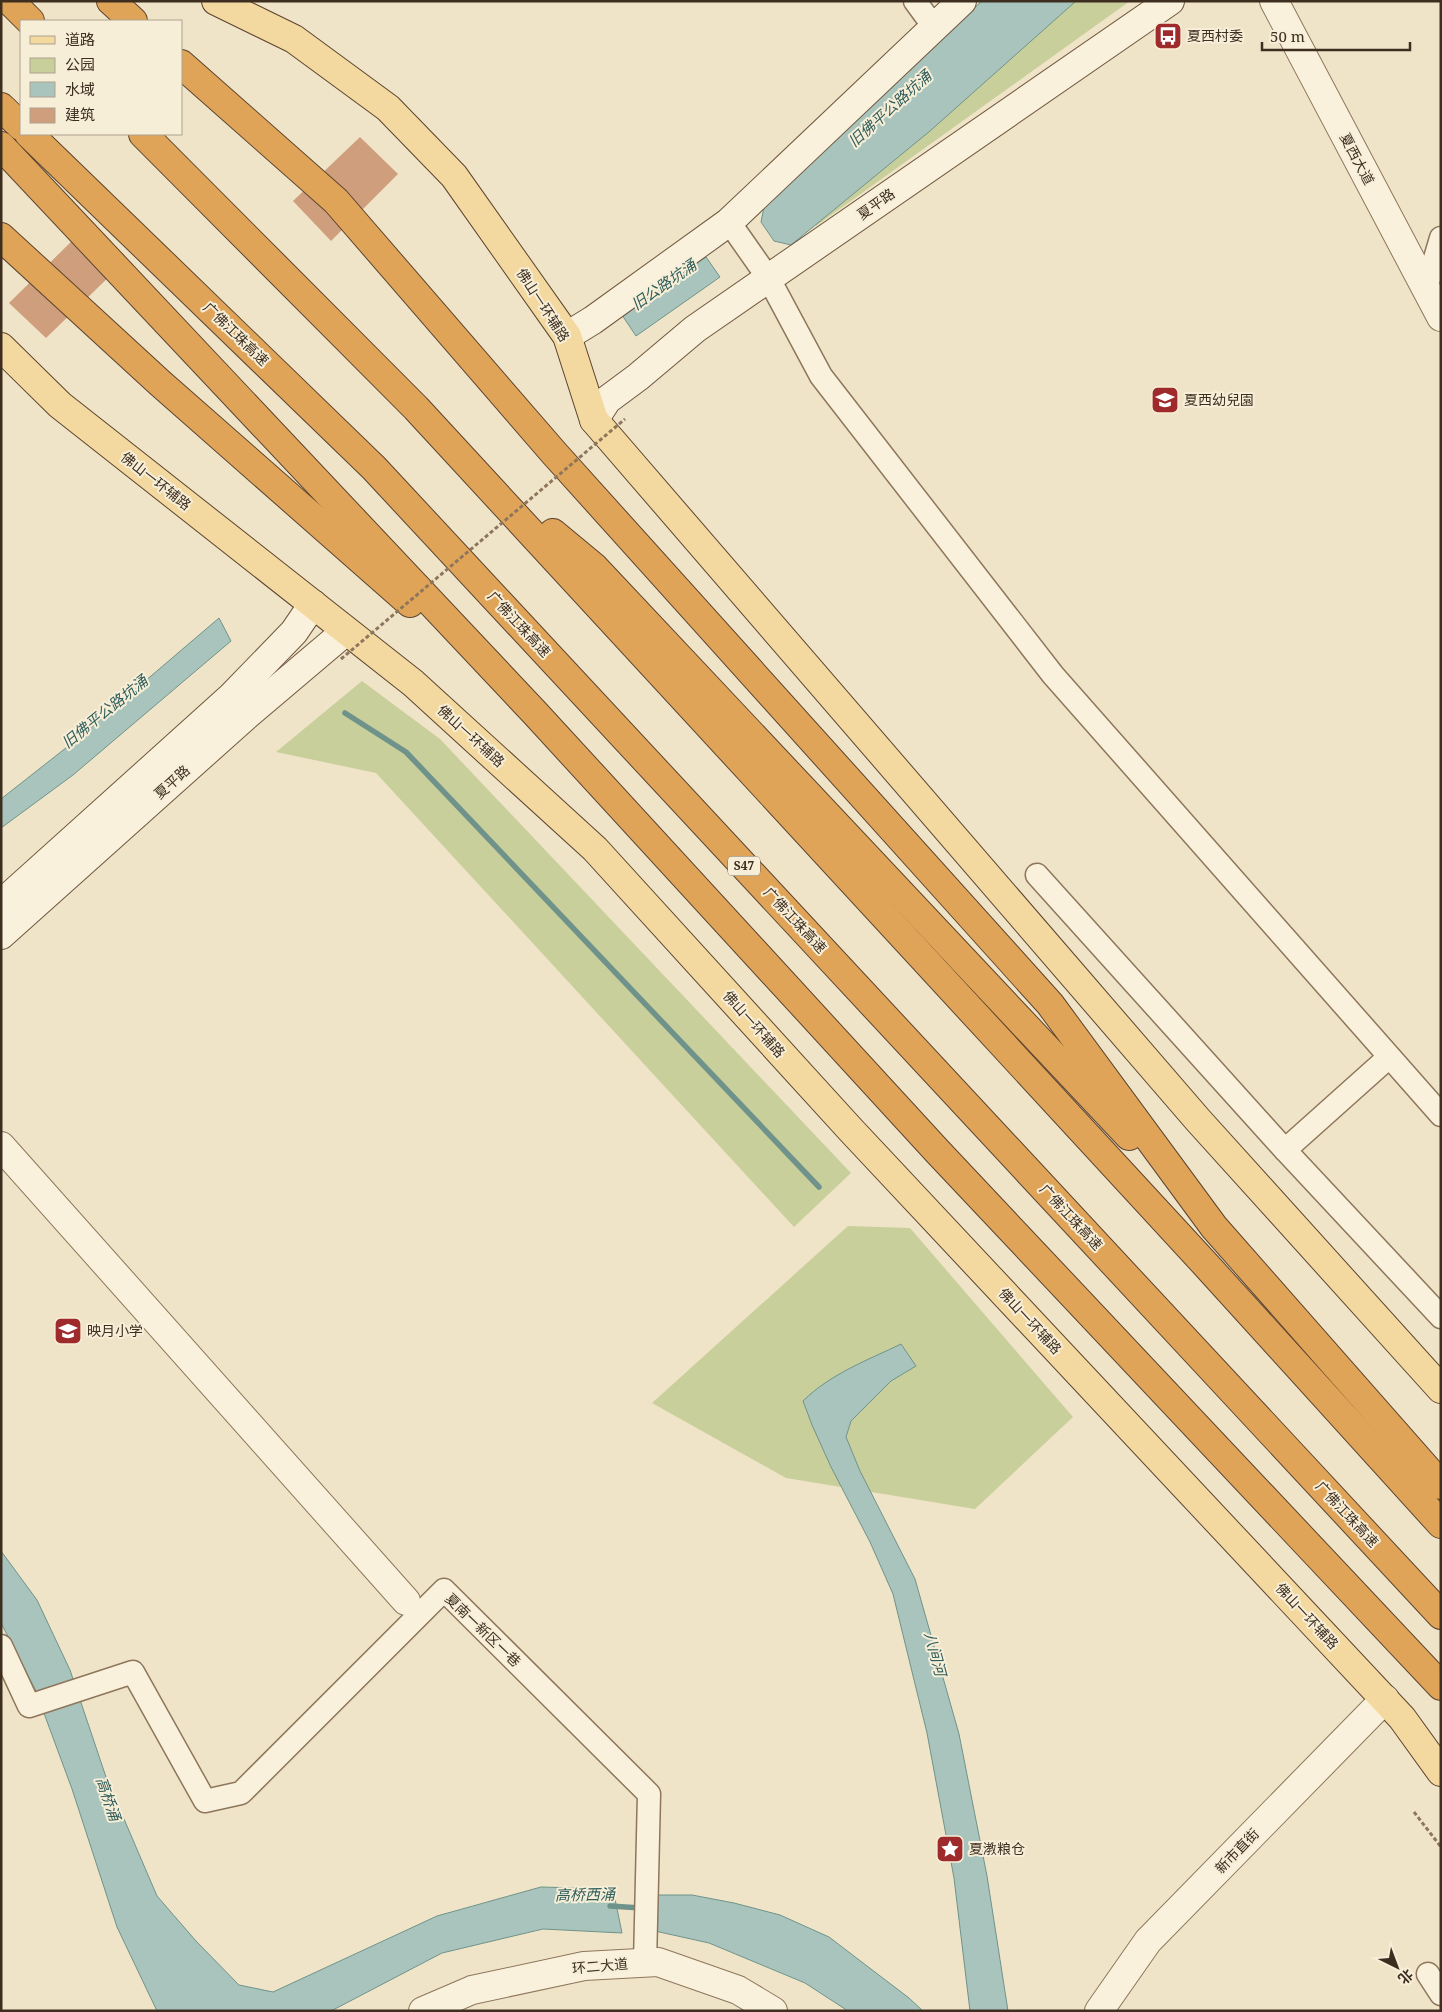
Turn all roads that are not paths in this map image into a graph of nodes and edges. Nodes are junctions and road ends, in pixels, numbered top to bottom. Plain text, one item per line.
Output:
1 (10, 1) edge
2 (111, 1) edge
3 (216, 1) edge
4 (915, 1) edge
5 (962, 1) edge
6 (1170, 1) edge
7 (1274, 1) edge
8 (29, 20) edge
9 (132, 20) edge
10 (934, 27) junction
11 (182, 65) edge
12 (1, 107) edge
13 (20, 125) edge
14 (30, 135) edge
15 (144, 135) edge
16 (1, 146) edge
17 (729, 222) junction
18 (1, 237) edge
19 (1441, 238) edge
20 (769, 279) junction
21 (1426, 289) junction
22 (1441, 317) edge
23 (566, 336) junction
24 (1, 346) edge
25 (594, 420) junction
26 (471, 466) junction
27 (313, 604) junction
28 (346, 631) junction
29 (535, 713) junction
30 (1037, 875) dead end
31 (1, 904) edge
32 (1, 935) edge
33 (1389, 1057) junction
34 (1441, 1115) edge
35 (1, 1146) edge
36 (1285, 1150) junction
37 (1214, 1227) junction
38 (1441, 1317) edge
39 (1441, 1389) edge
40 (1441, 1485) edge
41 (1441, 1524) edge
42 (406, 1601) dead end
43 (1441, 1615) edge
44 (1, 1646) edge
45 (1441, 1686) edge
46 (1385, 1699) junction
47 (1441, 1772) edge
48 (645, 1963) junction
49 (1428, 1974) dead end
50 (1441, 1994) edge
51 (423, 2011) edge
52 (773, 2011) edge
53 (1099, 2011) edge

1 - 8 highway
2 - 9 highway
3 - 23 main road, 佛山一环辅路
4 - 10 street
5 - 10 main road
6 - 20 main road, 夏平路
7 - 21 main road, 夏西大道
10 - 17 main road
11 - 37 highway
12 - 13 highway
14 - 43 highway, 广佛江珠高速 / S47
15 - 26 highway
16 - 29 highway
17 - 20 street
17 - 23 main road
18 - 29 highway
19 - 21 street
20 - 25 main road, 夏平路
20 - 33 street
21 - 22 main road, 夏西大道
23 - 25 main road, 佛山一环辅路
24 - 27 main road, 佛山一环辅路
25 - 39 main road, 佛山一环辅路
26 - 37 highway
26 - 41 highway
27 - 28 main road, 佛山一环辅路
27 - 31 main road, 夏平路
28 - 32 main road, 夏平路
28 - 46 main road, 佛山一环辅路
29 - 45 highway
30 - 36 street
33 - 34 street
33 - 36 street
35 - 42 main road
36 - 38 street
37 - 40 highway
44 - 48 street, 夏南一新区一巷
46 - 47 main road, 佛山一环辅路
46 - 53 main road, 新市直街
48 - 51 main road, 环二大道
48 - 52 main road, 环二大道
49 - 50 street

